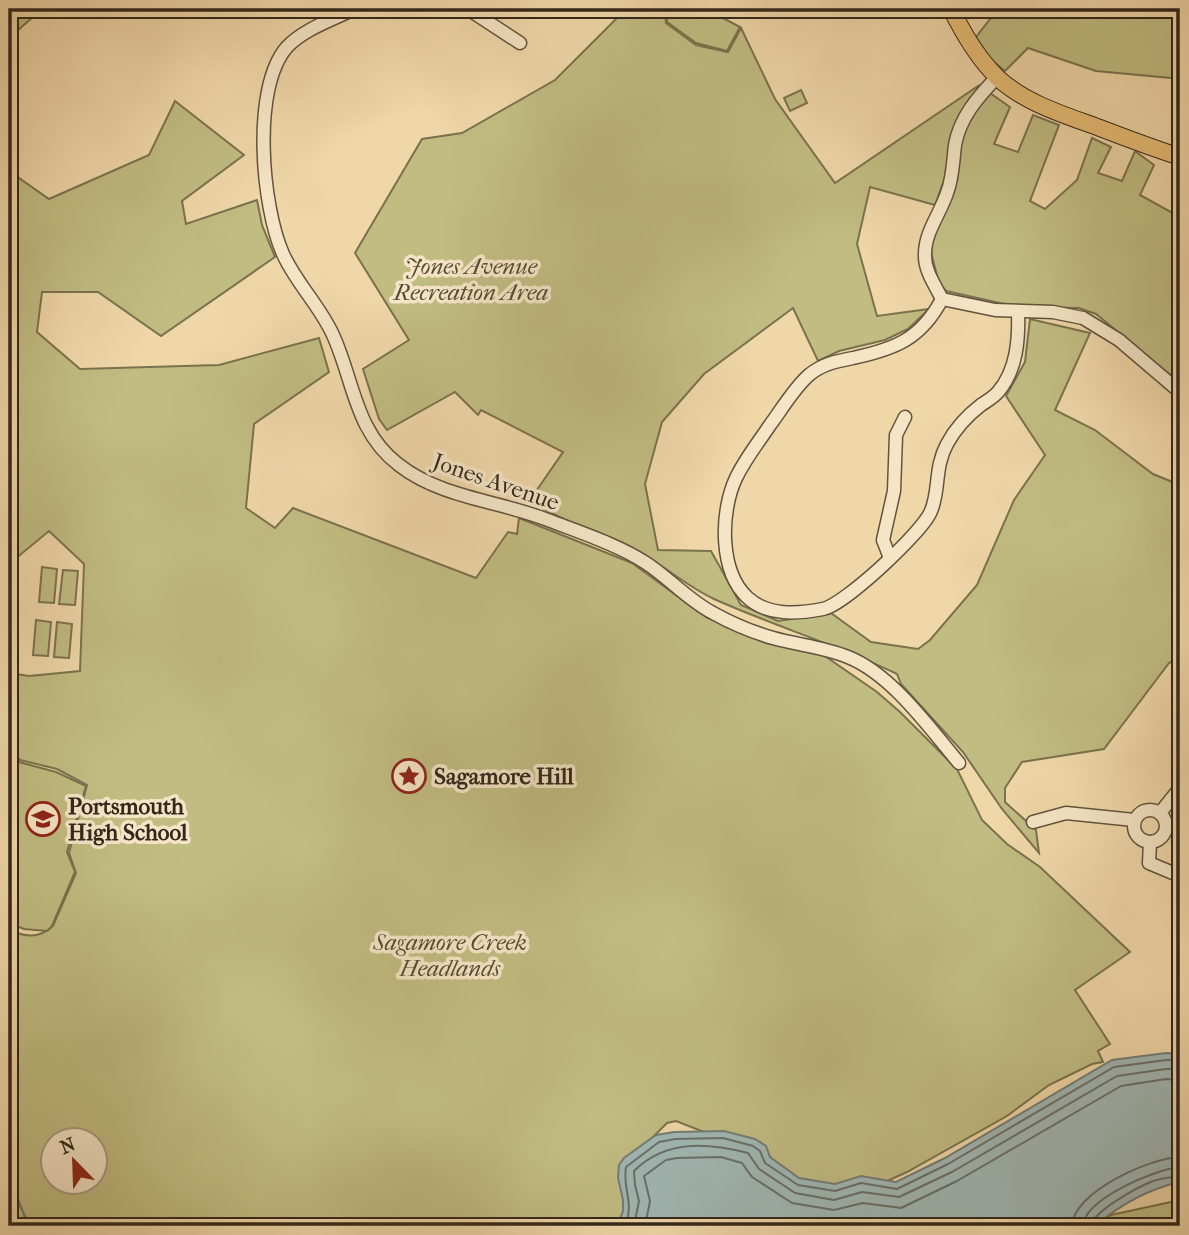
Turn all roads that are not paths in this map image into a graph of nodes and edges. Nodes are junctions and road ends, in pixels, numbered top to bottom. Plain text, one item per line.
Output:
1 (354, 9) edge
2 (468, 9) edge
3 (951, 9) edge
4 (520, 43) dead end
5 (997, 77) junction
6 (1180, 157) edge
7 (942, 299) junction
8 (1018, 312) junction
9 (1180, 392) edge
10 (905, 417) dead end
11 (890, 558) junction
12 (958, 763) dead end
13 (1180, 788) edge
14 (1160, 813) junction
15 (1134, 820) junction
16 (1033, 822) dead end
17 (1150, 842) junction
18 (1180, 876) edge

1 - 12 street, Jones Avenue
2 - 4 street
3 - 5 main road
5 - 6 main road
5 - 7 street
7 - 8 street
7 - 11 street
8 - 9 street
8 - 11 street
10 - 11 street
13 - 14 street
14 - 15 street
14 - 17 street
15 - 16 street
15 - 17 street
17 - 18 street

